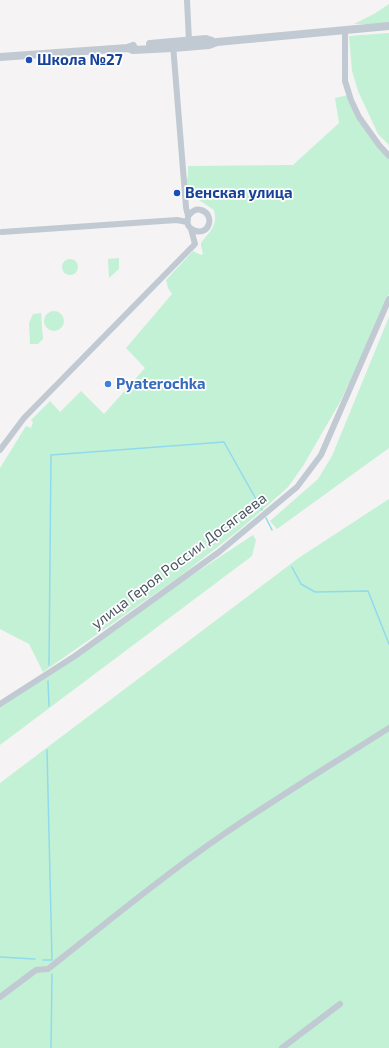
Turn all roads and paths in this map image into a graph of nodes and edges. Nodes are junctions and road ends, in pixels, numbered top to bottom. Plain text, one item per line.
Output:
1 (187, 0) edge
2 (389, 26) edge
3 (345, 30) junction
4 (189, 41) junction
5 (217, 42) junction
6 (173, 45) junction
7 (0, 57) edge
8 (389, 156) edge
9 (188, 219) junction
10 (191, 229) junction
11 (2, 232) dead end
12 (389, 299) edge
13 (0, 450) edge
14 (0, 704) edge
15 (389, 728) edge
16 (0, 997) edge
17 (340, 1004) dead end
18 (282, 1048) edge

1 - 4 street
2 - 3 street
3 - 5 street
3 - 8 street
4 - 5 street
4 - 6 street
5 - 6 street
6 - 7 street
6 - 9 street
9 - 10 street
9 - 10 street
9 - 11 street
10 - 13 street
12 - 14 street, улица Героя России Досягаева
15 - 16 street
17 - 18 street

